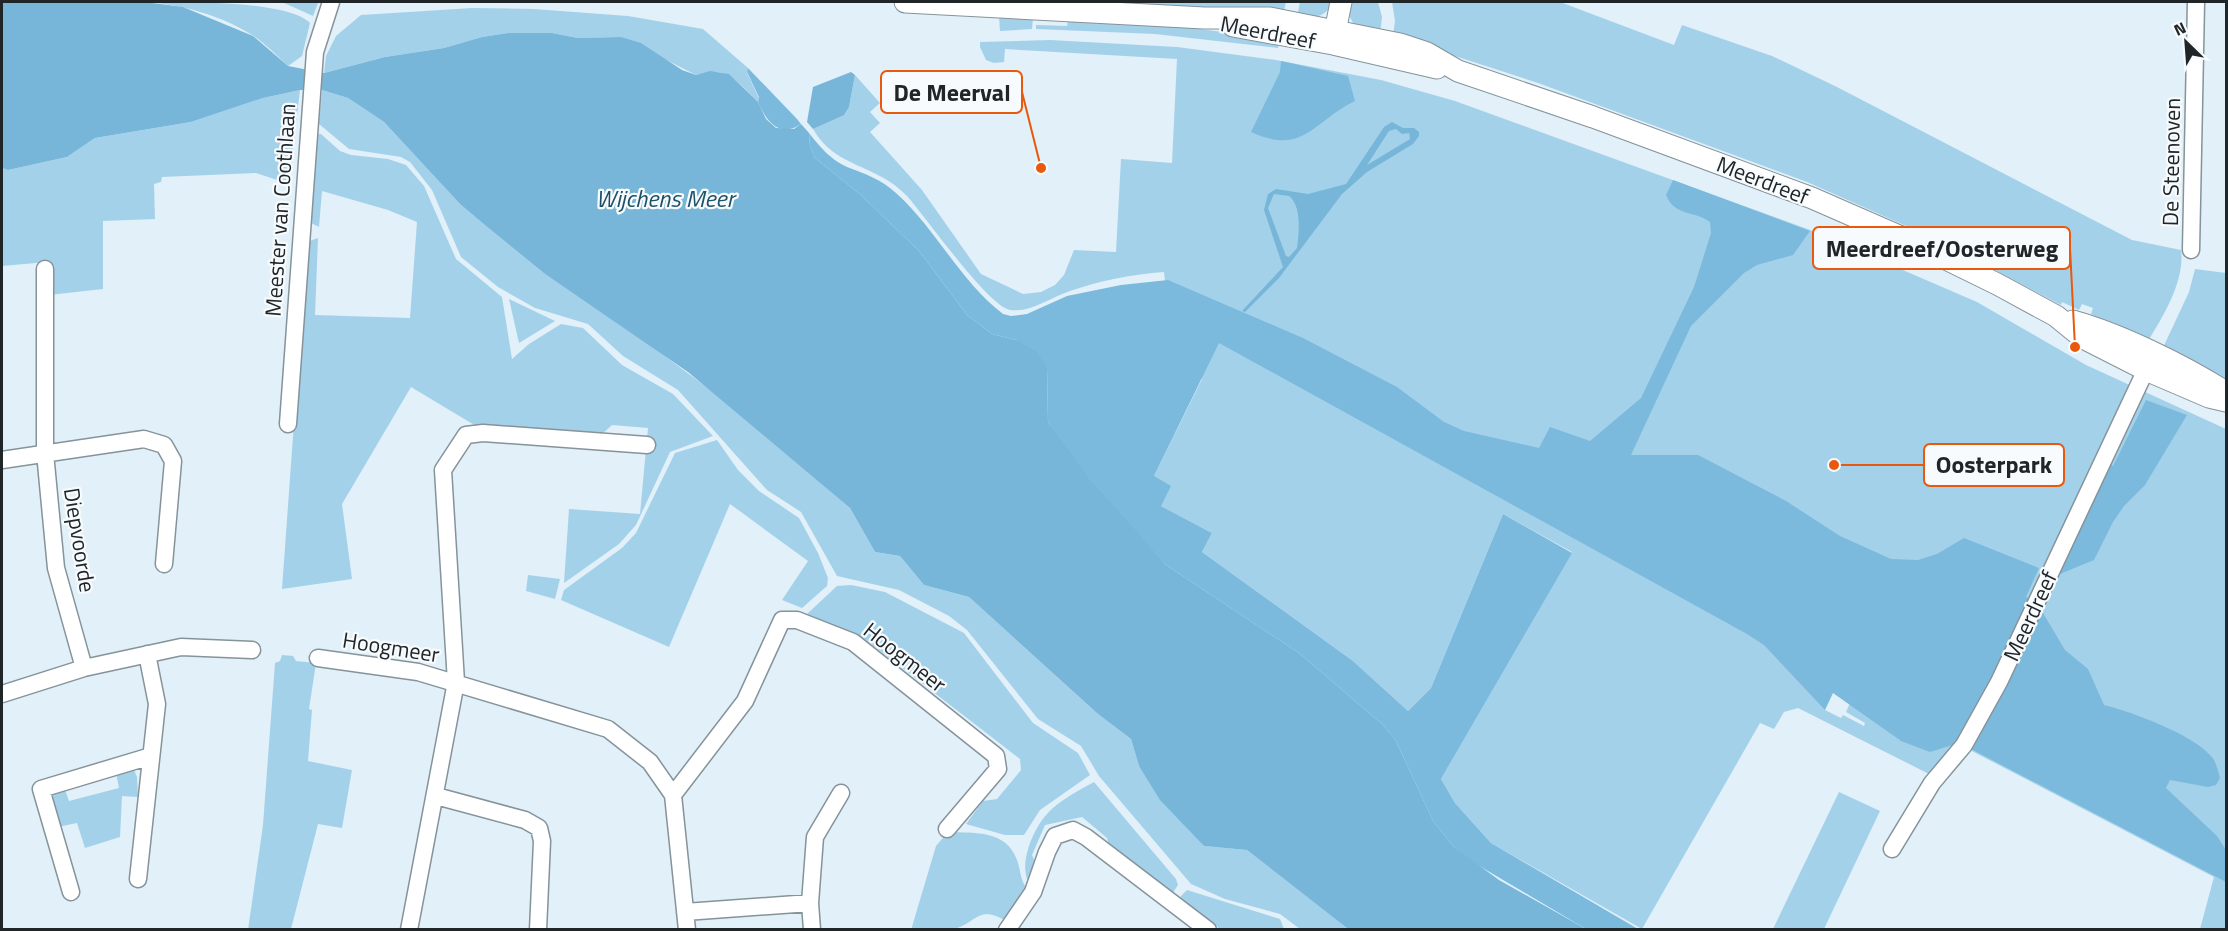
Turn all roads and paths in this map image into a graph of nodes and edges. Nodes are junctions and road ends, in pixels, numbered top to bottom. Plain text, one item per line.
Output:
1 (331, 2) edge
2 (905, 2) edge
3 (1341, 2) edge
4 (2196, 2) edge
5 (1334, 37) junction
6 (2191, 250) dead end
7 (45, 269) dead end
8 (2150, 362) junction
9 (2226, 393) edge
10 (2226, 401) edge
11 (288, 424) dead end
12 (647, 444) dead end
13 (45, 453) junction
14 (2, 460) edge
15 (164, 564) dead end
16 (252, 650) dead end
17 (147, 654) junction
18 (318, 658) dead end
19 (84, 668) junction
20 (456, 682) junction
21 (2, 694) edge
22 (151, 756) junction
23 (842, 793) dead end
24 (673, 795) junction
25 (435, 796) junction
26 (947, 830) dead end
27 (1892, 849) dead end
28 (138, 879) dead end
29 (72, 892) dead end
30 (810, 903) junction
31 (686, 912) junction
32 (409, 930) edge
33 (538, 930) edge
34 (687, 930) edge
35 (812, 930) edge
36 (1007, 930) edge
37 (1208, 930) edge

1 - 11 street, Meester van Coothlaan
2 - 5 street, Meerdreef
3 - 5 street, Meerdreef
4 - 6 street, De Steenoven
5 - 8 street, Meerdreef
7 - 13 street, Diepvoorde
8 - 9 street, Meerdreef
8 - 10 street, Meerdreef
8 - 27 street, Meerdreef
12 - 20 street, Hoogmeer
13 - 14 street
13 - 15 street
13 - 19 street, Diepvoorde
16 - 17 street
17 - 19 street
17 - 22 street
18 - 20 street, Hoogmeer
19 - 21 street
20 - 24 street, Hoogmeer
20 - 25 street, Hoogmeer
22 - 28 street
22 - 29 street
23 - 30 street
24 - 26 street, Hoogmeer
24 - 31 street, Hoogmeer
25 - 32 street, Hoogmeer
25 - 33 street
30 - 31 street
30 - 35 street
31 - 34 street, Hoogmeer
36 - 37 street

